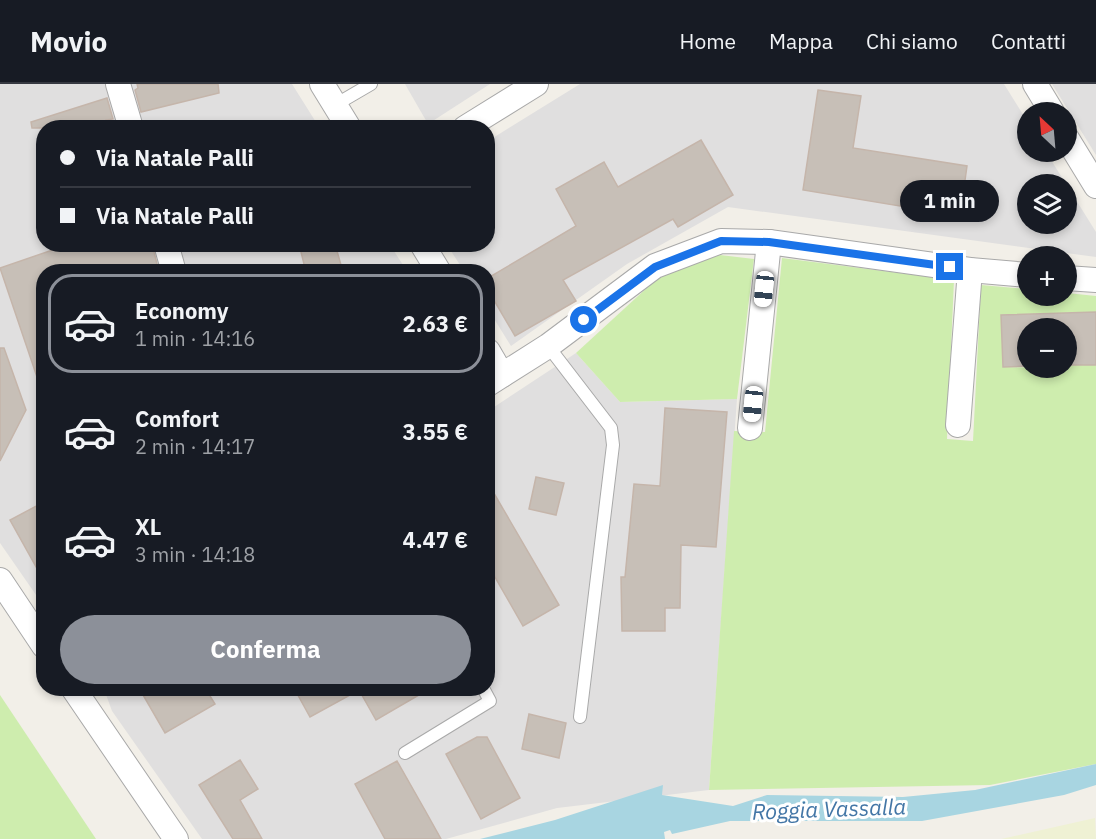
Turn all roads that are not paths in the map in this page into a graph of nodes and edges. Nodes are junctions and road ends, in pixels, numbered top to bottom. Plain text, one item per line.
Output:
1 (118, 84) edge
2 (322, 84) edge
3 (371, 84) edge
4 (536, 84) edge
5 (1035, 84) edge
6 (1046, 102) edge
7 (335, 105) junction
8 (129, 120) edge
9 (344, 120) edge
10 (478, 120) edge
11 (1077, 154) edge
12 (1096, 186) edge
13 (769, 242) junction
14 (970, 270) junction
15 (1017, 274) edge
16 (1077, 279) edge
17 (1096, 280) edge
18 (548, 346) junction
19 (495, 380) edge
20 (958, 425) dead end
21 (750, 428) dead end
22 (0, 580) edge
23 (36, 634) edge
24 (78, 696) edge
25 (487, 696) edge
26 (580, 717) dead end
27 (405, 753) dead end
28 (176, 839) edge

1 - 8 street
2 - 7 street
3 - 7 lane
4 - 10 street
5 - 6 street
7 - 9 street
11 - 12 street
13 - 14 street
13 - 18 street
13 - 21 street
14 - 15 street
14 - 20 street
16 - 17 street
18 - 19 street
18 - 26 lane
22 - 23 street
24 - 28 street
25 - 27 lane

